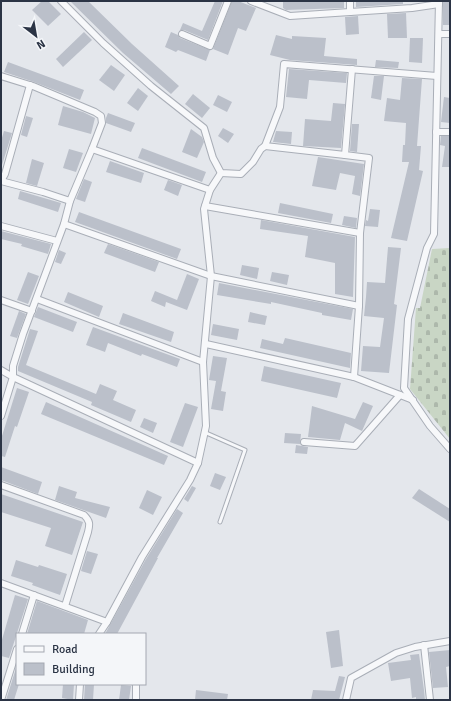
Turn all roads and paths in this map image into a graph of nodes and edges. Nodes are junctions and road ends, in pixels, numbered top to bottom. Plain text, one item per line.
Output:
1 (61, 1) edge
2 (228, 1) edge
3 (251, 1) edge
4 (350, 1) edge
5 (439, 3) edge
6 (350, 12) junction
7 (182, 34) dead end
8 (439, 34) junction
9 (450, 34) edge
10 (352, 69) junction
11 (1, 76) edge
12 (437, 76) junction
13 (30, 86) junction
14 (436, 132) junction
15 (450, 132) edge
16 (265, 146) junction
17 (92, 149) junction
18 (345, 155) junction
19 (221, 173) junction
20 (1, 181) edge
21 (210, 190) junction
22 (70, 201) junction
23 (205, 206) junction
24 (64, 224) junction
25 (1, 226) edge
26 (360, 233) junction
27 (57, 241) junction
28 (211, 276) junction
29 (37, 299) junction
30 (1, 300) edge
31 (359, 306) junction
32 (32, 311) junction
33 (206, 344) junction
34 (204, 362) junction
35 (1, 370) edge
36 (13, 377) junction
37 (354, 377) junction
38 (400, 395) junction
39 (413, 400) junction
40 (1, 416) edge
41 (204, 432) junction
42 (304, 442) dead end
43 (450, 449) edge
44 (198, 463) junction
45 (1, 485) edge
46 (220, 522) dead end
47 (1, 583) edge
48 (34, 595) junction
49 (65, 606) junction
50 (107, 622) junction
51 (22, 633) edge
52 (100, 633) edge
53 (450, 641) edge
54 (424, 646) junction
55 (16, 652) edge
56 (80, 685) edge
57 (136, 685) edge
58 (1, 700) edge
59 (79, 700) edge
60 (136, 700) edge
61 (346, 700) edge
62 (430, 700) edge

1 - 19 street
2 - 7 street
3 - 6 street
4 - 6 street
5 - 6 street
5 - 8 street
8 - 9 street
8 - 12 street
10 - 12 street
10 - 16 street
10 - 18 street
11 - 13 street
12 - 14 street
13 - 17 street
13 - 20 street
14 - 15 street
14 - 39 street
16 - 18 street
16 - 19 street
17 - 21 street
17 - 22 street
18 - 26 street
19 - 21 street
20 - 22 street
21 - 23 street
22 - 24 street
23 - 26 street
23 - 28 street
24 - 27 street
24 - 28 street
25 - 27 street
26 - 31 street
27 - 29 street
28 - 31 street
28 - 33 street
29 - 32 street
29 - 34 street
30 - 32 street
31 - 37 street
32 - 36 street
33 - 34 street
33 - 37 street
34 - 41 street
35 - 36 street
36 - 40 street
36 - 44 street
37 - 38 street
38 - 39 street
38 - 42 street
39 - 43 street
41 - 44 street
41 - 46 lane
44 - 50 street
45 - 49 street
47 - 48 street
48 - 49 street
48 - 51 street
49 - 50 street
50 - 52 street
53 - 54 street
54 - 61 street
54 - 62 street
55 - 58 street
56 - 59 street
57 - 60 street

